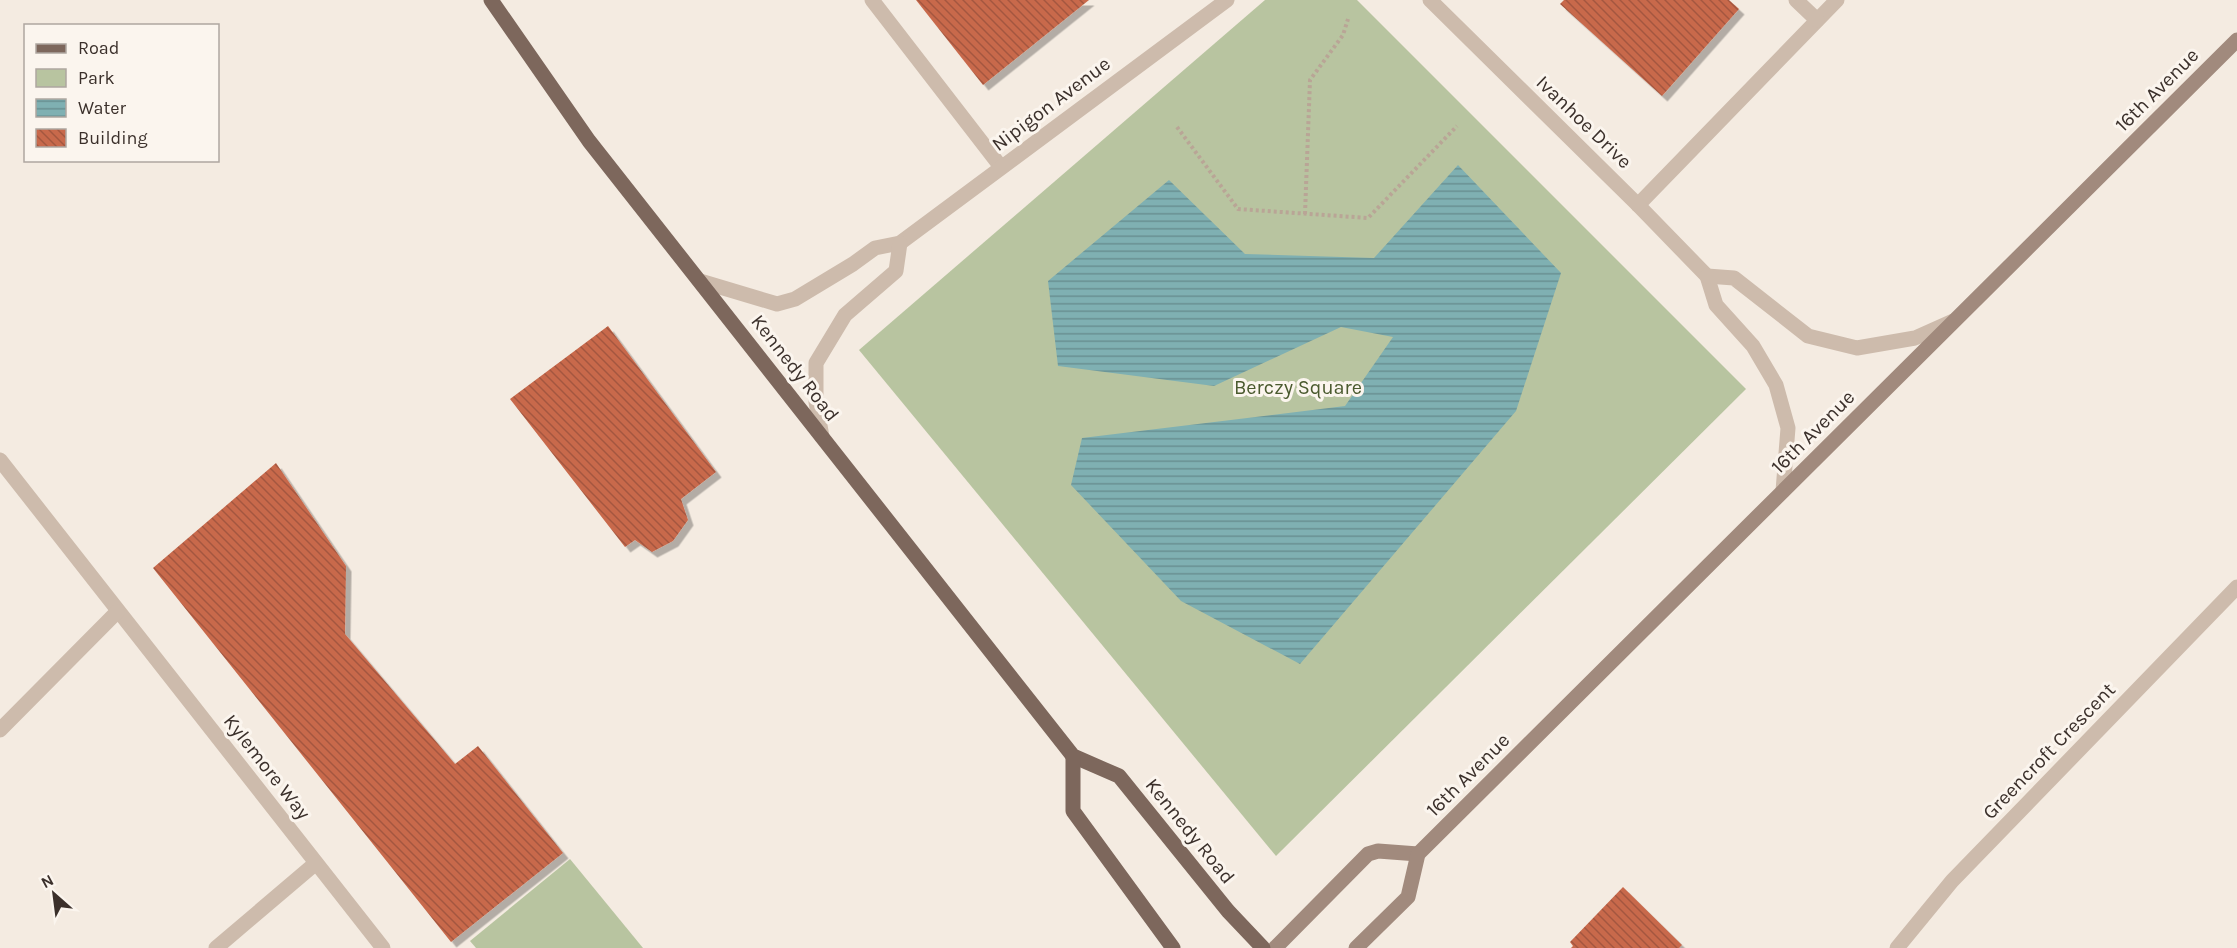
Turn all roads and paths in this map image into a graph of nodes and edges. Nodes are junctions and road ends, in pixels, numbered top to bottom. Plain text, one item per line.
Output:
1 (491, 0) edge
2 (872, 0) edge
3 (1227, 0) edge
4 (1430, 0) edge
5 (1796, 0) edge
6 (1837, 0) edge
7 (1348, 19) dead end
8 (1817, 20) junction
9 (2237, 40) edge
10 (1457, 126) dead end
11 (1177, 127) dead end
12 (1001, 167) junction
13 (1638, 205) junction
14 (1305, 214) junction
15 (900, 243) junction
16 (1707, 276) junction
17 (700, 281) junction
18 (1955, 320) junction
19 (822, 437) junction
20 (0, 460) edge
21 (1783, 491) junction
22 (2237, 587) edge
23 (117, 612) junction
24 (0, 730) edge
25 (1073, 756) junction
26 (1418, 854) junction
27 (316, 863) junction
28 (216, 948) edge
29 (383, 948) edge
30 (1173, 948) edge
31 (1263, 948) edge
32 (1275, 948) edge
33 (1356, 948) edge
34 (1897, 948) edge

1 - 17 main road, Kennedy Road
2 - 12 street
3 - 12 street, Nipigon Avenue
4 - 13 street, Ivanhoe Drive
5 - 8 street
6 - 8 street
7 - 14 path
8 - 13 street
9 - 18 main road, 16th Avenue
10 - 14 path
11 - 14 path
12 - 15 street, Nipigon Avenue
13 - 16 street, Ivanhoe Drive
15 - 17 street, Nipigon Avenue
15 - 19 street
16 - 18 street
16 - 21 street, Ivanhoe Drive
17 - 19 main road, Kennedy Road
18 - 21 main road, 16th Avenue
19 - 25 main road, Kennedy Road
20 - 23 street, Kylemore Way
21 - 26 main road, 16th Avenue
22 - 34 street, Greencroft Crescent
23 - 24 street
23 - 27 street, Kylemore Way
25 - 30 main road
25 - 31 main road, Kennedy Road
26 - 32 main road
26 - 33 main road
27 - 28 street
27 - 29 street, Kylemore Way

